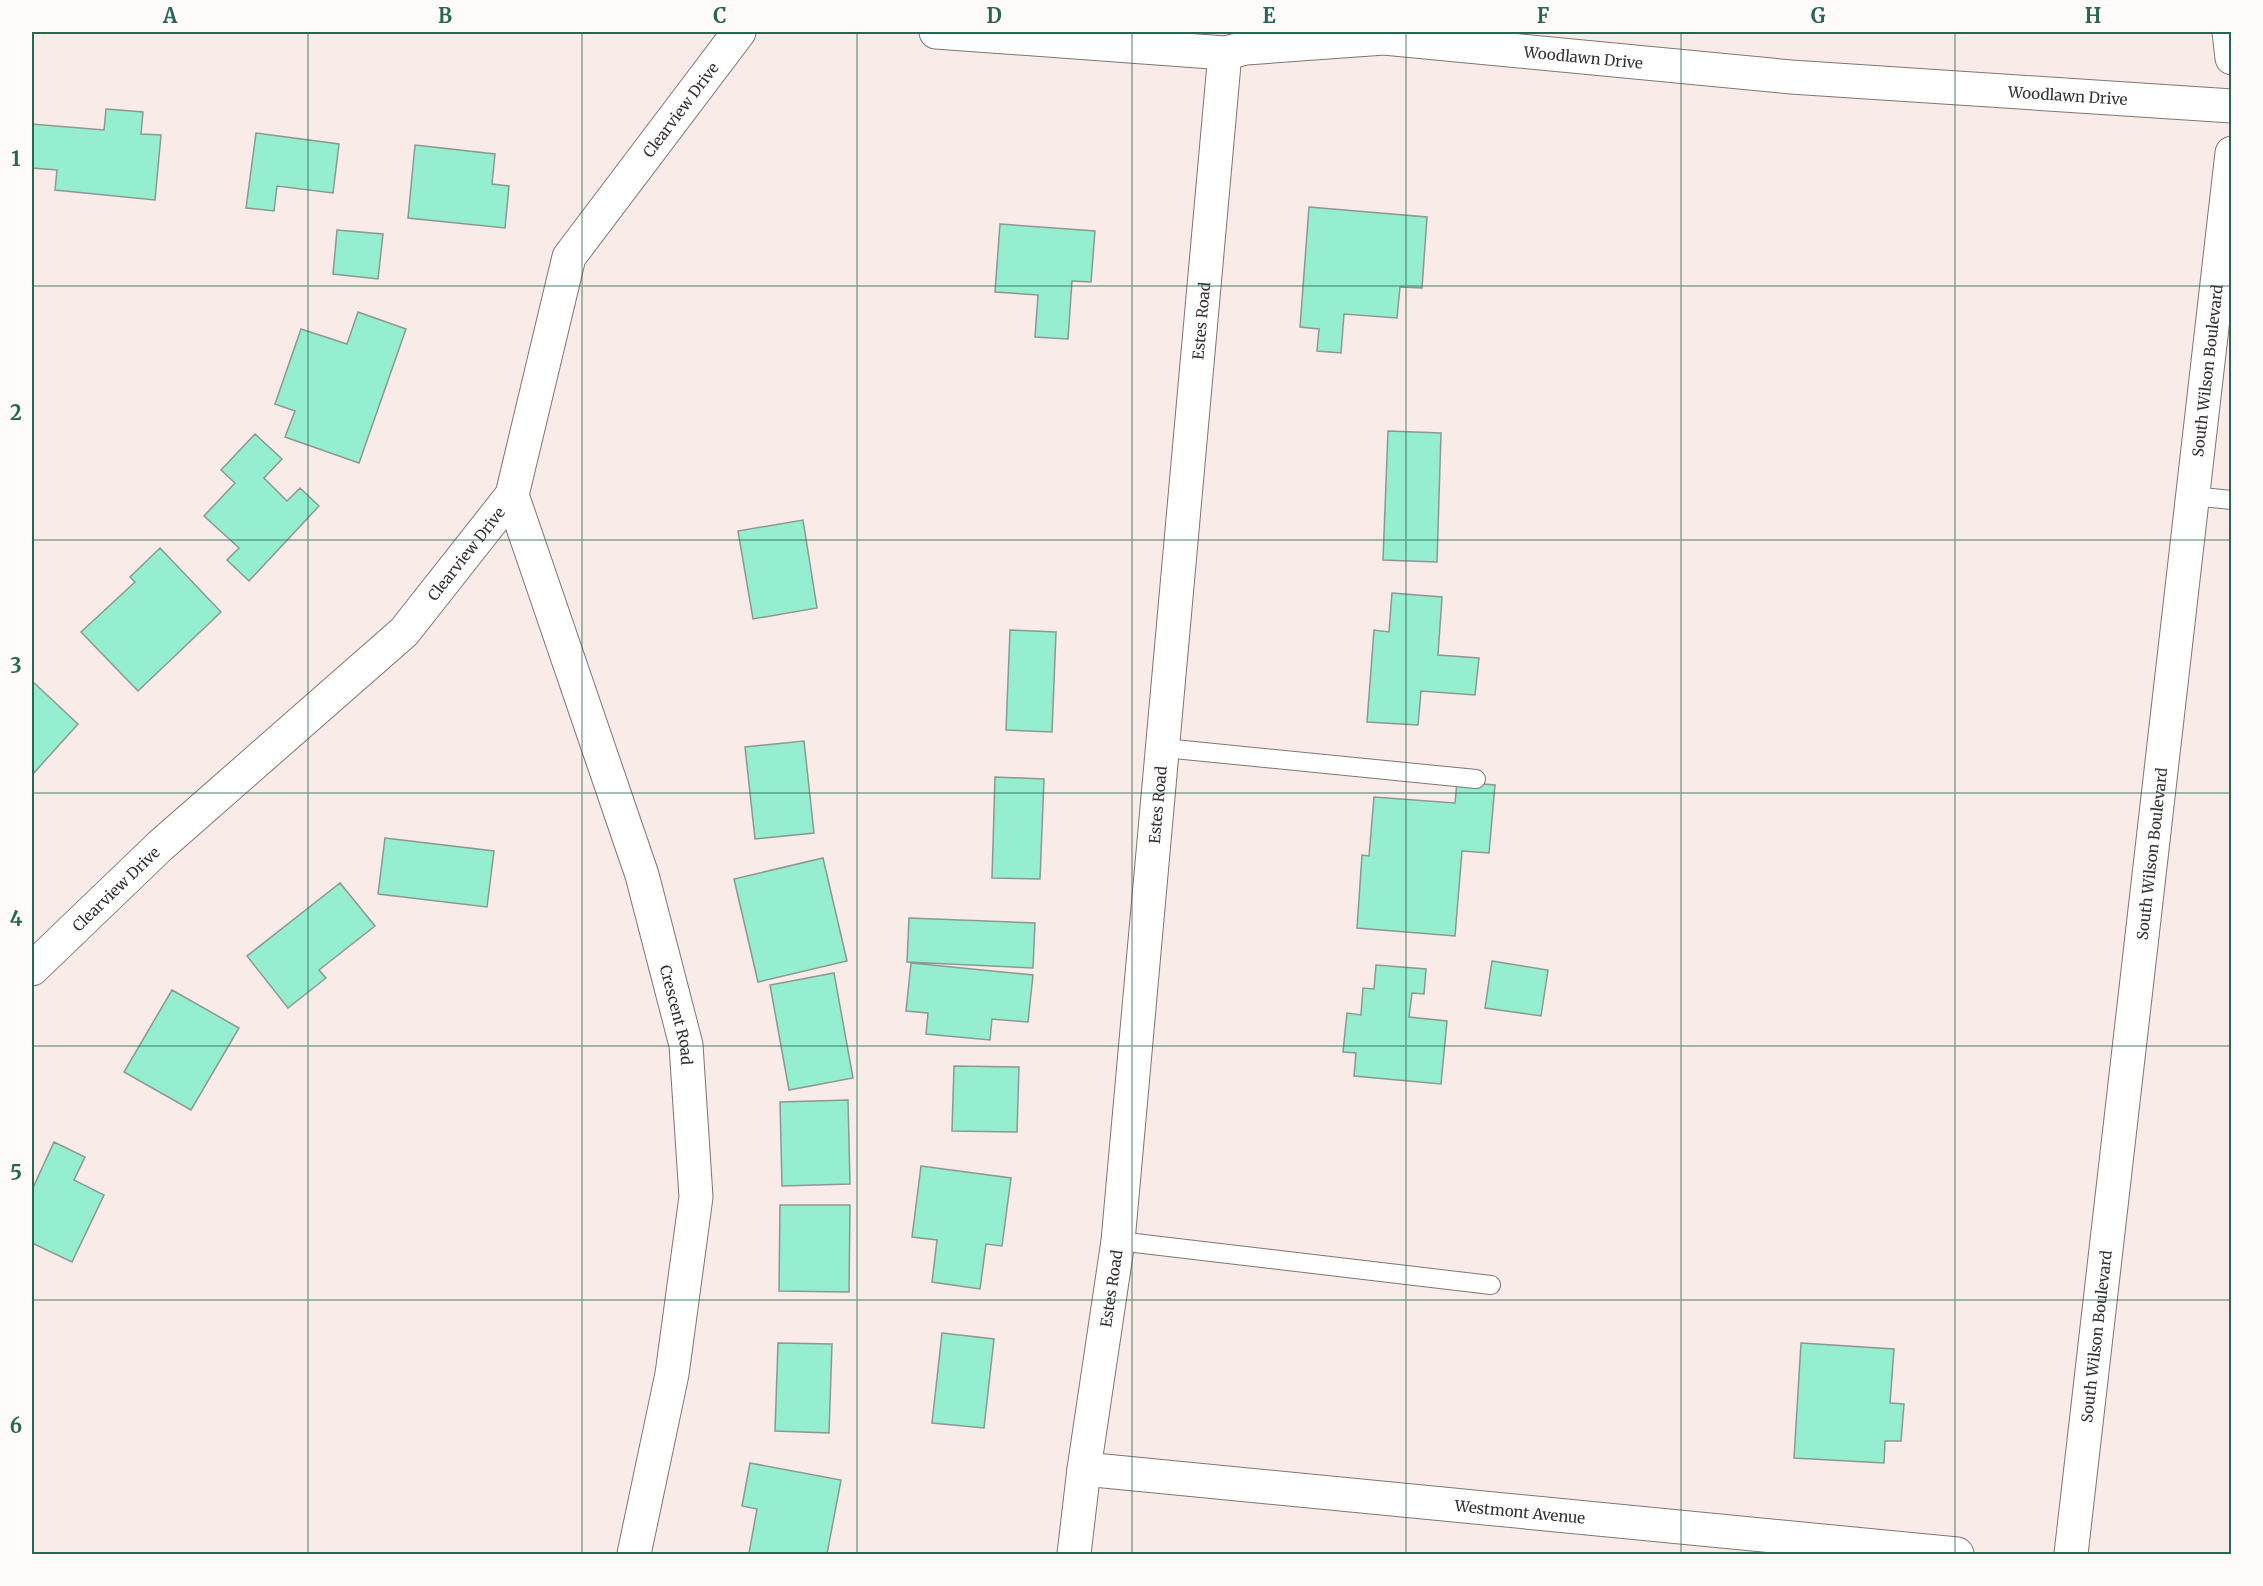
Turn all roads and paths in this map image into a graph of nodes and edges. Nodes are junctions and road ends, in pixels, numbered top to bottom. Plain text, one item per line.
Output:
1 (739, 32) edge
2 (936, 32) edge
3 (2229, 32) edge
4 (1225, 53) junction
5 (2232, 57) edge
6 (2232, 106) edge
7 (2232, 153) edge
8 (512, 495) junction
9 (2191, 496) junction
10 (2232, 500) edge
11 (1164, 748) junction
12 (1476, 779) dead end
13 (32, 969) edge
14 (1118, 1240) junction
15 (1491, 1285) dead end
16 (1084, 1469) junction
17 (634, 1554) edge
18 (1074, 1554) edge
19 (1957, 1554) edge
20 (2071, 1554) edge

1 - 8 street, Clearview Drive
2 - 4 street, Woodlawn Drive
3 - 5 street
4 - 6 street, Woodlawn Drive
4 - 11 street, Estes Road
7 - 9 street, South Wilson Boulevard
8 - 13 street, Clearview Drive
8 - 17 street, Crescent Road
9 - 10 lane
9 - 20 street, South Wilson Boulevard
11 - 12 lane
11 - 14 street, Estes Road
14 - 15 lane
14 - 16 street, Estes Road
16 - 18 street, Estes Road
16 - 19 street, Westmont Avenue

